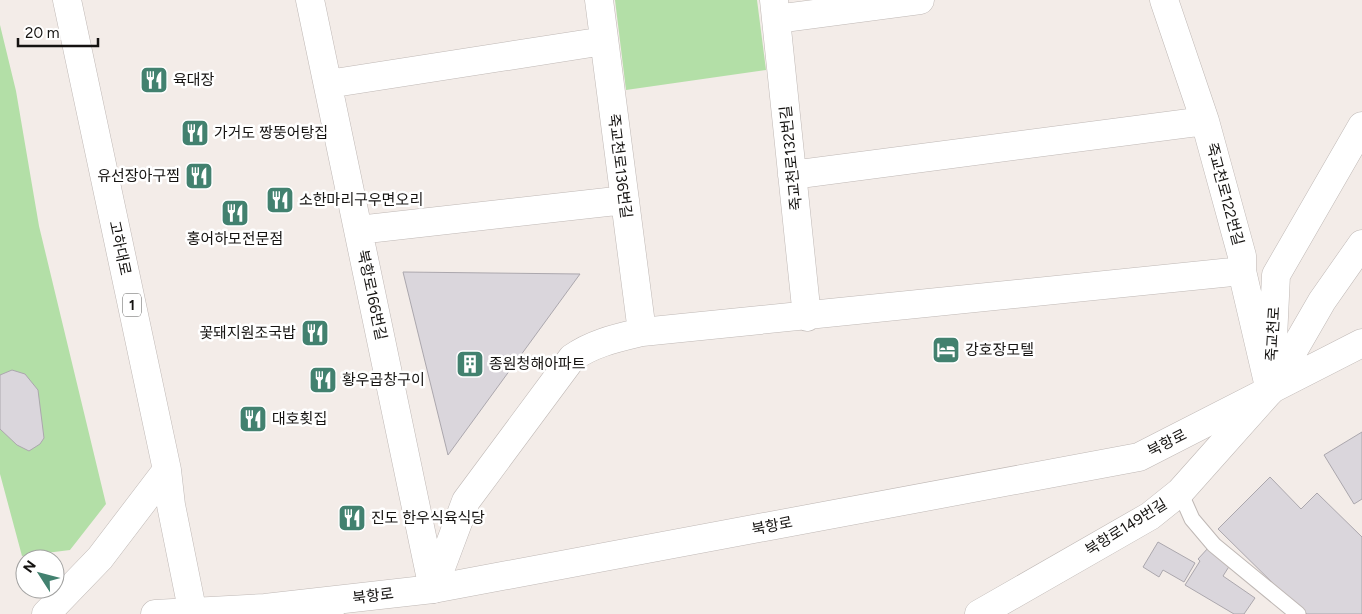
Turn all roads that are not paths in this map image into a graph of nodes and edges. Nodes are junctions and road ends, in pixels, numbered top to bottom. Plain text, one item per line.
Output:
1 (67, 0) edge
2 (310, 0) edge
3 (599, 0) edge
4 (920, 0) edge
5 (1164, 0) edge
6 (776, 9) edge
7 (604, 41) junction
8 (328, 84) junction
9 (1205, 121) junction
10 (1362, 126) edge
11 (792, 175) junction
12 (625, 200) junction
13 (358, 230) junction
14 (1362, 244) edge
15 (1242, 271) junction
16 (807, 317) junction
17 (642, 332) junction
18 (1362, 343) edge
19 (1270, 391) junction
20 (167, 470) junction
21 (1180, 492) junction
22 (433, 589) junction
23 (331, 607) edge
24 (193, 612) edge
25 (46, 614) edge
26 (155, 614) edge
27 (978, 614) edge
28 (1298, 614) edge

1 - 20 street, 고하대로 / 1
2 - 8 street, 북항로166번길
3 - 7 street, 죽교천로136번길
4 - 6 street
5 - 9 street, 죽교천로122번길
6 - 11 street, 죽교천로132번길
7 - 8 street
7 - 12 street, 죽교천로136번길
8 - 13 street, 북항로166번길
9 - 11 street
9 - 15 street, 죽교천로122번길
10 - 19 street, 죽교천로
11 - 16 street, 죽교천로132번길
12 - 13 street
12 - 17 street, 죽교천로136번길
13 - 22 street, 북항로166번길
14 - 19 street, 죽교천로
15 - 16 street
15 - 19 street, 죽교천로122번길
16 - 17 street
17 - 22 street
18 - 19 street, 북항로
19 - 21 street, 북항로149번길
19 - 22 street, 북항로
20 - 24 street, 고하대로 / 1
20 - 25 street
21 - 27 street, 북항로149번길
21 - 28 lane
22 - 23 street, 북항로
23 - 24 street, 북항로
24 - 26 street, 북항로

